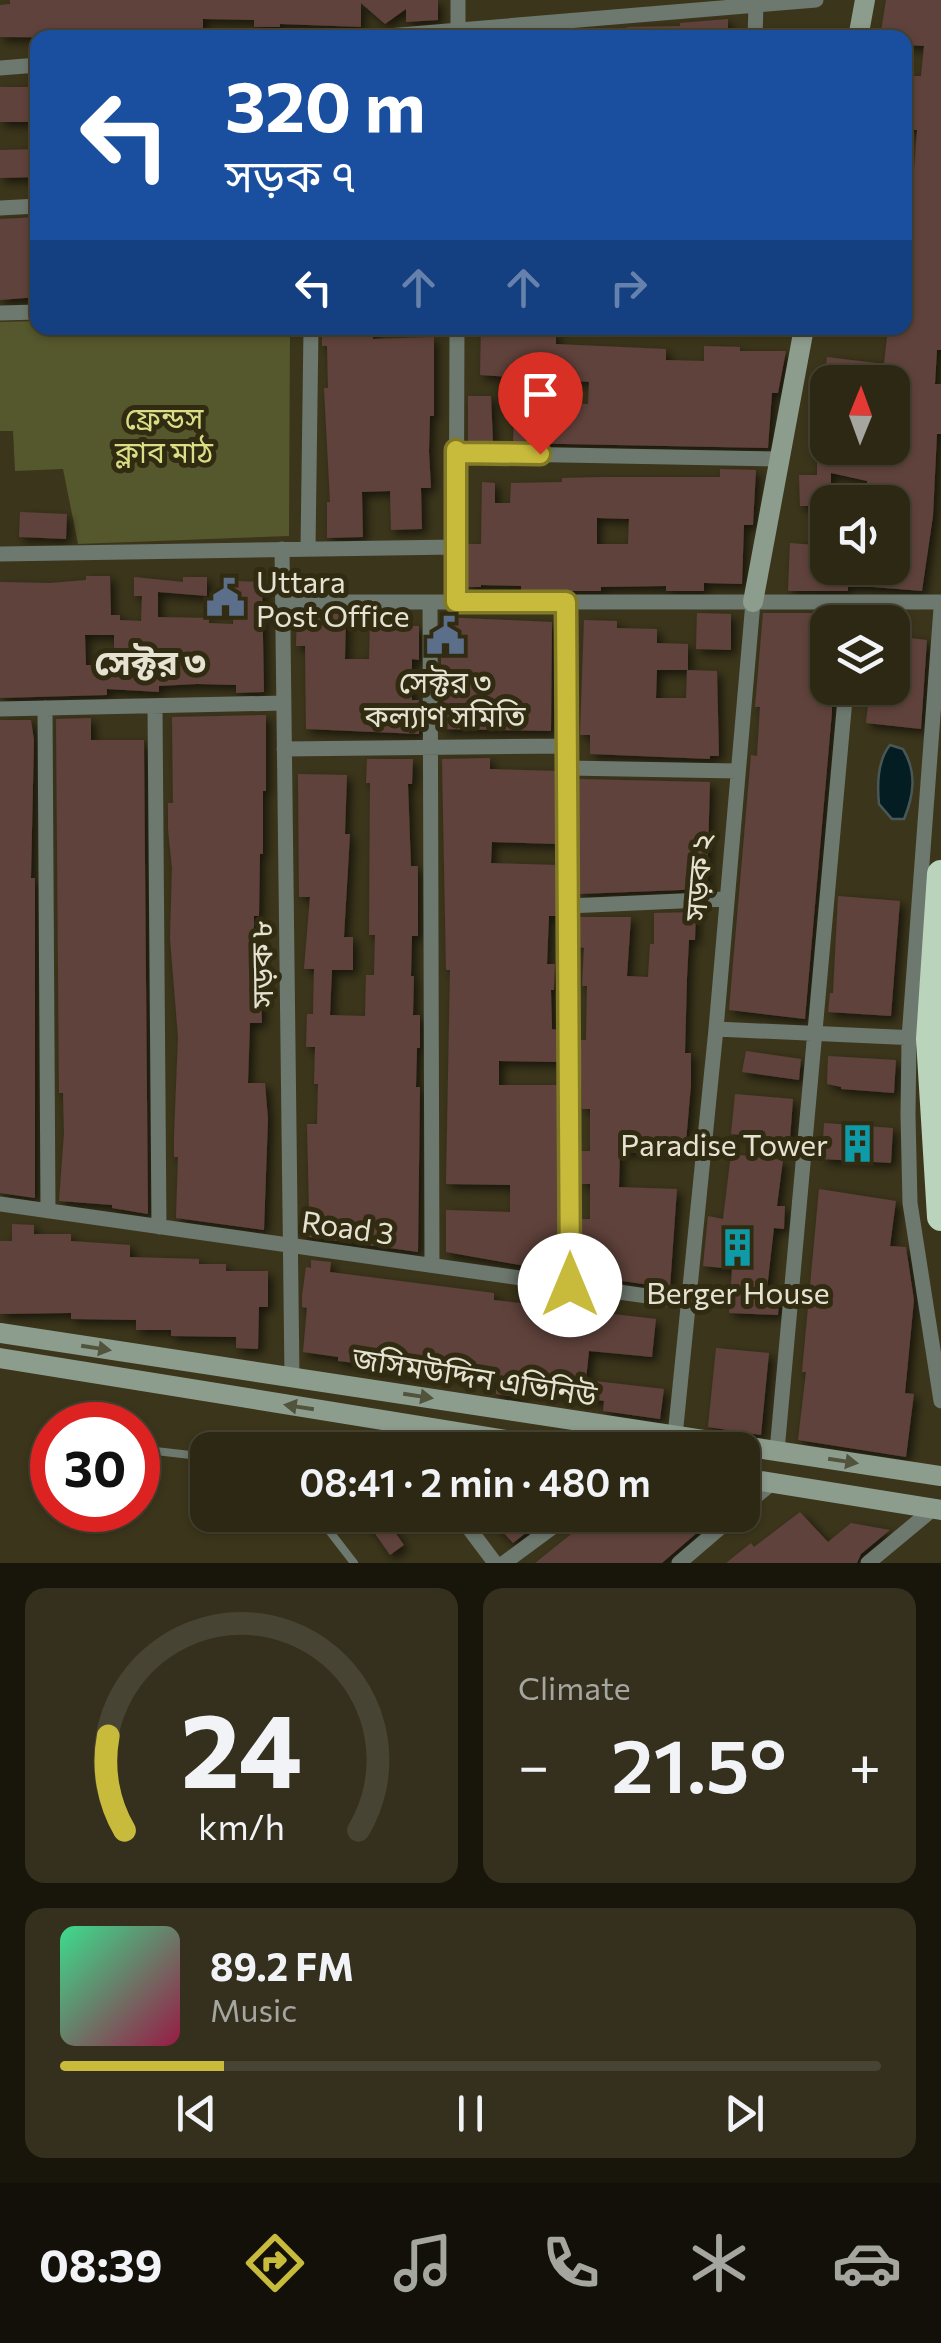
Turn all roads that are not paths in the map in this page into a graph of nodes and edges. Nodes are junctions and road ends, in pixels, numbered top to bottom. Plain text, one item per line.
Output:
1 (458, 0) edge
2 (816, 0) edge
3 (865, 0) edge
4 (756, 5) junction
5 (598, 18) junction
6 (458, 30) edge
7 (493, 30) edge
8 (598, 30) edge
9 (755, 30) edge
10 (859, 30) edge
11 (30, 65) edge
12 (0, 68) edge
13 (30, 206) edge
14 (0, 208) edge
15 (30, 312) edge
16 (0, 313) edge
17 (312, 335) edge
18 (457, 335) edge
19 (803, 335) edge
20 (456, 450) junction
21 (780, 459) junction
22 (456, 546) junction
23 (282, 549) junction
24 (308, 549) junction
25 (0, 554) edge
26 (283, 602) junction
27 (430, 602) junction
28 (456, 602) junction
29 (566, 602) junction
30 (753, 602) junction
31 (854, 602) junction
32 (854, 605) edge
33 (941, 605) edge
34 (284, 704) junction
35 (844, 705) edge
36 (156, 706) junction
37 (45, 708) junction
38 (0, 709) edge
39 (566, 746) junction
40 (430, 747) junction
41 (284, 748) junction
42 (566, 768) junction
43 (736, 770) junction
44 (941, 874) edge
45 (725, 900) junction
46 (568, 906) junction
47 (716, 1029) junction
48 (815, 1034) junction
49 (920, 1038) junction
50 (0, 1204) edge
51 (48, 1211) junction
52 (941, 1217) edge
53 (159, 1227) junction
54 (290, 1246) junction
55 (432, 1265) junction
56 (570, 1285) junction
57 (689, 1302) junction
58 (0, 1333) edge
59 (0, 1358) edge
60 (292, 1378) junction
61 (941, 1400) edge
62 (390, 1421) junction
63 (398, 1432) edge
64 (458, 1432) edge
65 (649, 1432) edge
66 (675, 1432) edge
67 (760, 1448) edge
68 (160, 1451) edge
69 (777, 1451) junction
70 (190, 1455) edge
71 (941, 1476) edge
72 (760, 1481) edge
73 (772, 1483) junction
74 (760, 1493) edge
75 (937, 1510) edge
76 (330, 1532) edge
77 (472, 1532) edge
78 (546, 1532) edge
79 (715, 1532) edge
80 (354, 1563) edge
81 (495, 1563) edge
82 (504, 1563) edge
83 (679, 1563) edge
84 (868, 1563) edge

1 - 6 street
2 - 4 street
3 - 10 street
4 - 5 street
4 - 9 street
5 - 7 street
5 - 8 street
11 - 12 street
13 - 14 street
15 - 16 street
17 - 24 street
18 - 20 street
19 - 21 street, সড়ক ২
20 - 21 street
20 - 22 street
21 - 30 street, সড়ক ২
22 - 24 street
22 - 28 street
23 - 24 street
23 - 25 street
23 - 26 street, সড়ক ৮
26 - 27 street
26 - 34 street, সড়ক ৮
27 - 28 street
27 - 40 street
28 - 29 street
29 - 30 street
29 - 39 street
30 - 31 street
30 - 43 street, সড়ক ২
31 - 32 street
31 - 33 street
33 - 49 street
34 - 36 street
34 - 41 street, সড়ক ৮
35 - 48 street
36 - 37 street
36 - 53 street
37 - 38 street
37 - 51 street
39 - 40 street
39 - 42 street
40 - 41 street
40 - 55 street
41 - 54 street, সড়ক ৮
42 - 43 street
42 - 46 street
43 - 45 street, সড়ক ২
44 - 49 highway
45 - 46 street
45 - 47 street, সড়ক ২
46 - 56 street
47 - 48 street
47 - 57 street, সড়ক ২
48 - 49 street
48 - 69 street
49 - 52 highway
49 - 61 street
50 - 51 street, Road 3
51 - 53 street, Road 3
53 - 54 street, Road 3
54 - 55 street, Road 3
54 - 60 street, সড়ক ৮
55 - 56 street, Road 3
56 - 57 street, Road 3
57 - 66 street, সড়ক ২
58 -> 60 street, জসিমউদ্দিন এভিনিউ
62 -> 59 street, জসিমউদ্দিন এভিনিউ
60 -> 65 street, জসিমউদ্দিন এভিনিউ
62 - 63 street
62 - 64 street, জসিমউদ্দিন এভিনিউ
67 - 69 street, জসিমউদ্দিন এভিনিউ
68 - 70 lane
69 -> 71 street, জসিমউদ্দিন এভিনিউ
72 - 73 street
73 - 74 street
73 - 75 street
75 - 84 street
76 - 80 lane
77 - 81 street
78 - 82 street
79 - 83 street

